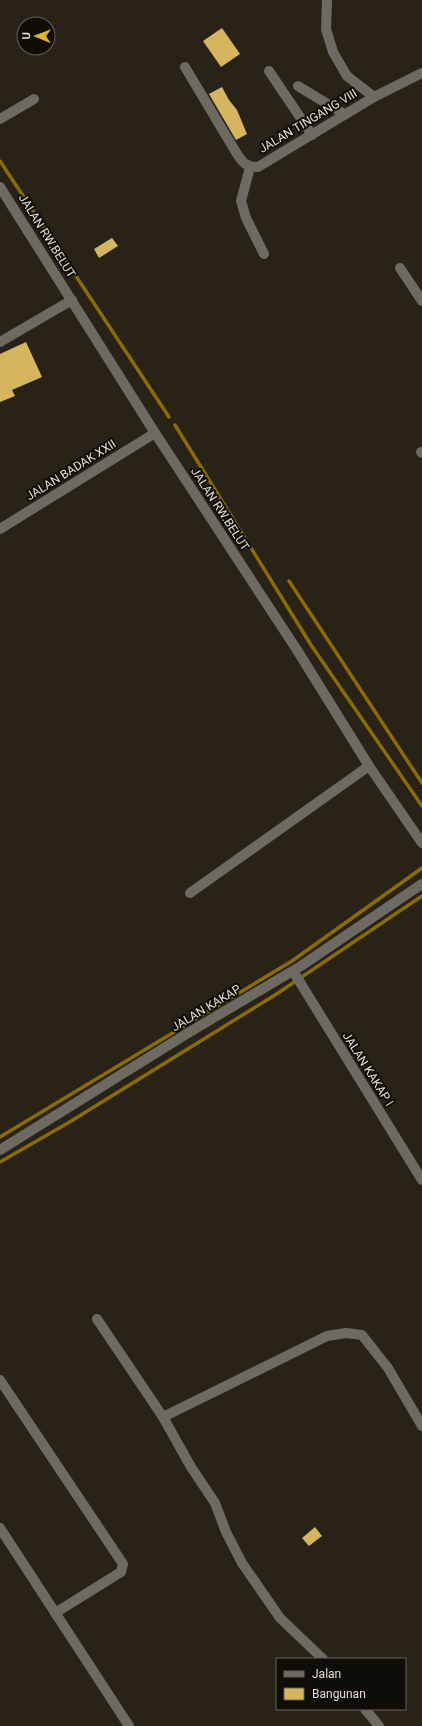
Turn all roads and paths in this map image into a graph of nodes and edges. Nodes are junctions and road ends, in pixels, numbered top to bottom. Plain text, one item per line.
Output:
1 (327, 0) edge
2 (185, 68) dead end
3 (269, 71) dead end
4 (422, 73) edge
5 (298, 86) dead end
6 (374, 97) junction
7 (34, 99) dead end
8 (344, 114) junction
9 (0, 119) edge
10 (312, 135) junction
11 (250, 167) junction
12 (0, 186) edge
13 (264, 254) dead end
14 (400, 268) dead end
15 (72, 300) junction
16 (422, 301) edge
17 (0, 342) edge
18 (155, 433) junction
19 (0, 529) edge
20 (369, 766) junction
21 (422, 843) edge
22 (422, 884) edge
23 (190, 893) dead end
24 (293, 971) junction
25 (0, 1150) edge
26 (422, 1180) edge
27 (97, 1319) dead end
28 (0, 1380) edge
29 (163, 1417) junction
30 (422, 1426) edge
31 (0, 1528) edge
32 (55, 1613) junction
33 (322, 1658) edge
34 (366, 1710) edge
35 (129, 1726) edge
36 (379, 1726) edge

1 - 6 street
2 - 11 street, JALAN TINGANG VIII
3 - 10 street
4 - 6 street, JALAN TINGANG VIII
5 - 8 street
6 - 8 street, JALAN TINGANG VIII
7 - 9 street
8 - 10 street, JALAN TINGANG VIII
10 - 11 street, JALAN TINGANG VIII
11 - 13 street
12 - 15 street, JALAN RW.BELUT
14 - 16 street
15 - 17 street
15 - 18 street, JALAN RW.BELUT
18 - 19 street, JALAN BADAK XXII
18 - 20 street, JALAN RW.BELUT
20 - 21 street, JALAN RW.BELUT
20 - 23 street
22 - 24 street, JALAN KAKAP
24 - 25 street, JALAN KAKAP
24 - 26 street, JALAN KAKAP I
27 - 29 street
28 - 32 street
29 - 30 street
29 - 33 street
31 - 32 street
32 - 35 street
34 - 36 street

